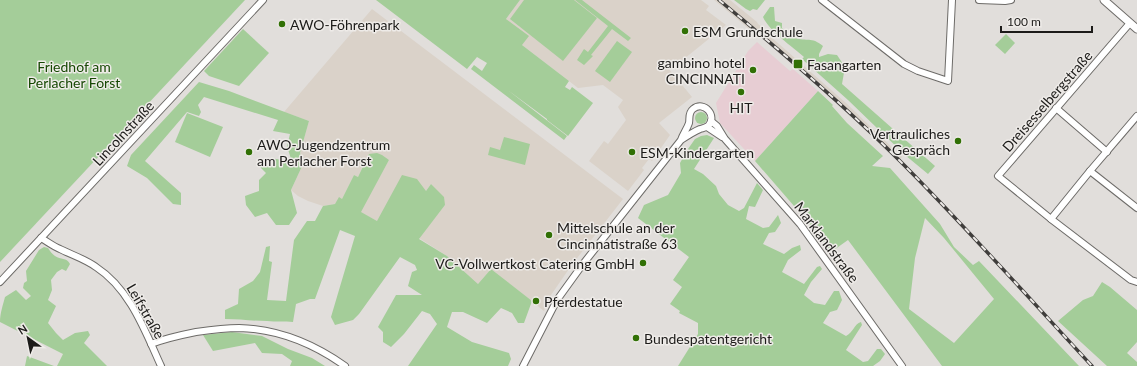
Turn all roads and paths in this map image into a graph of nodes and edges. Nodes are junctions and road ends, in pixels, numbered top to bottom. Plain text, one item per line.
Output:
1 (263, 0) edge
2 (822, 0) edge
3 (952, 0) edge
4 (979, 0) edge
5 (1011, 0) edge
6 (1104, 0) edge
7 (1130, 23) junction
8 (1137, 29) edge
9 (1056, 108) junction
10 (1137, 116) edge
11 (690, 121) junction
12 (709, 124) junction
13 (1135, 124) edge
14 (700, 129) junction
15 (680, 140) junction
16 (1107, 152) junction
17 (1090, 171) junction
18 (1137, 208) edge
19 (1051, 219) junction
20 (41, 238) junction
21 (0, 282) edge
22 (1137, 282) edge
23 (151, 344) junction
24 (162, 366) edge
25 (345, 366) edge
26 (523, 366) edge
27 (902, 366) edge

1 - 20 street, Lincolnstraße
2 - 3 street
4 - 5 street
6 - 7 street
7 - 8 street
7 - 9 street, Dreisesselbergstraße
9 - 16 street
9 - 19 street, Dreisesselbergstraße
10 - 13 street
11 - 12 street
11 - 14 street
11 - 15 street
12 - 14 street
12 - 27 street, Marklandstraße
13 - 16 street
14 - 15 street
15 - 26 street
16 - 17 street
17 - 18 street
17 - 19 street
19 - 22 street
20 - 21 street, Lincolnstraße
20 - 23 street, Leifstraße
23 - 24 street, Leifstraße
23 - 25 street

